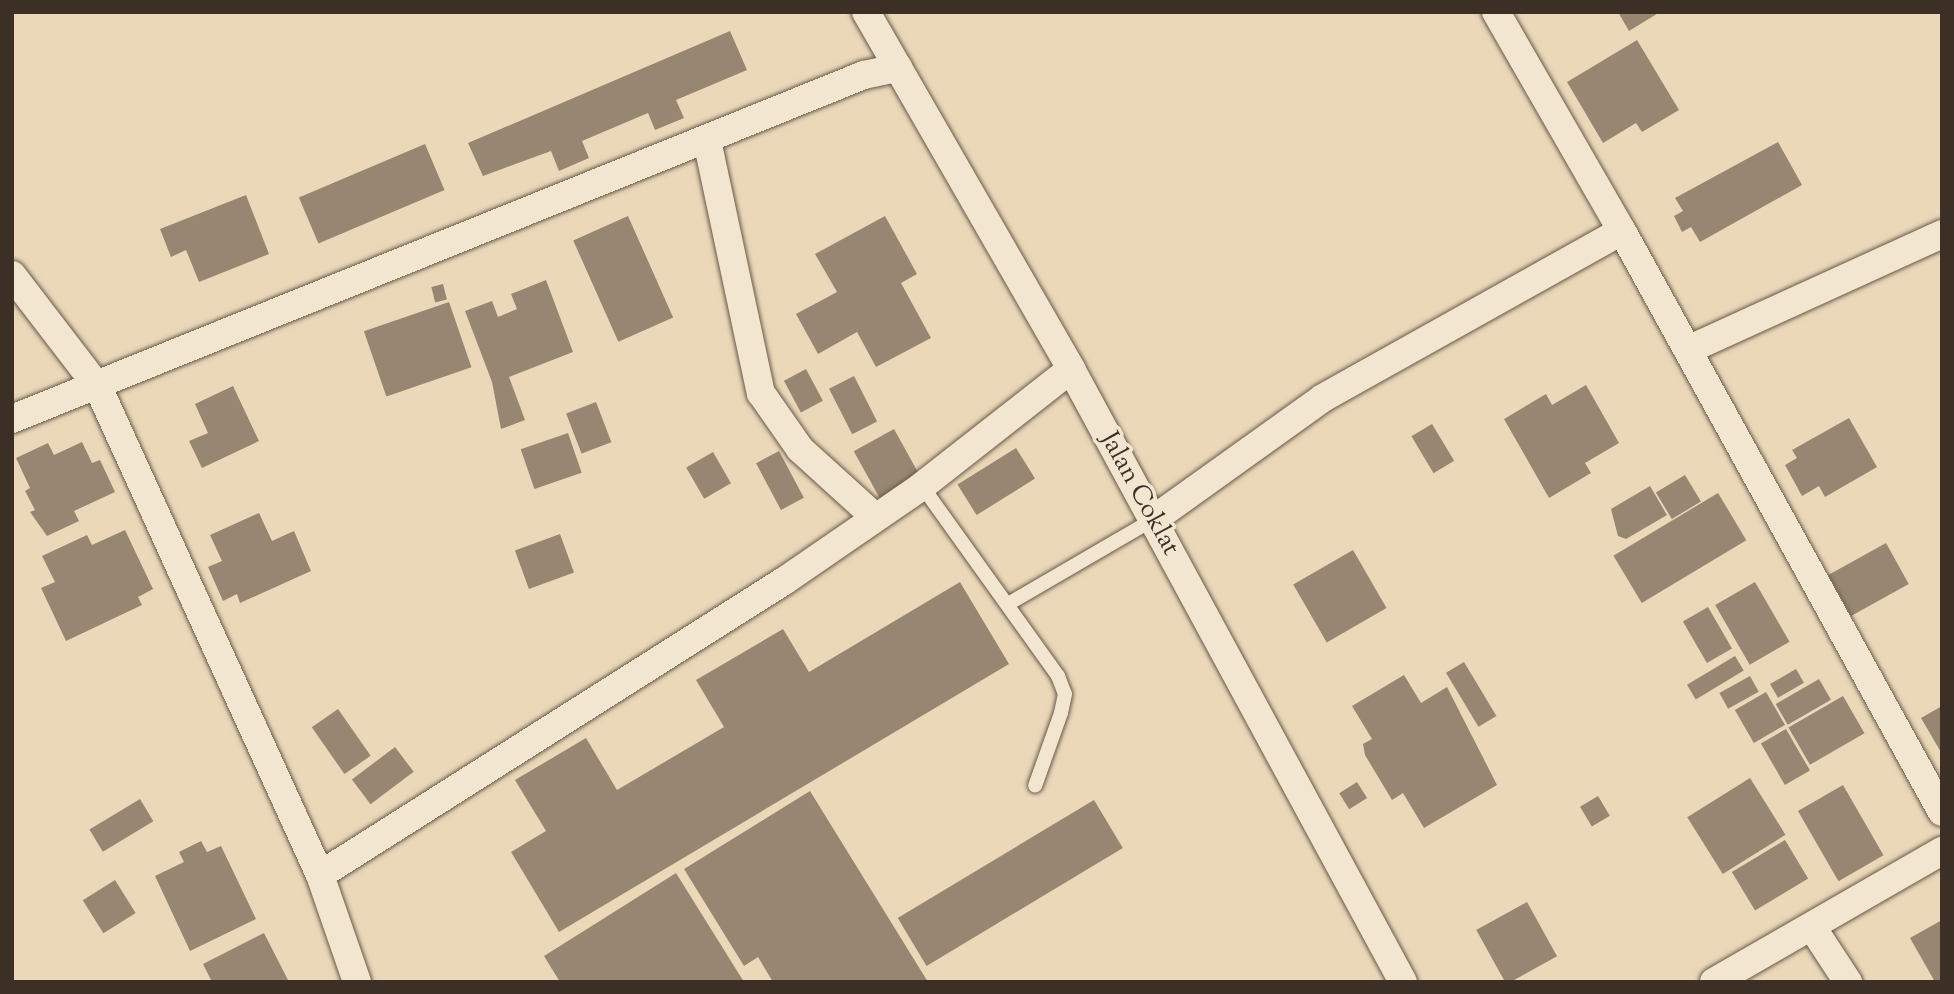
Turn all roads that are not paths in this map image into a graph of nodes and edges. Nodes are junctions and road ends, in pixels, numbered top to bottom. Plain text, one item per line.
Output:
1 (866, 12) edge
2 (1496, 12) edge
3 (898, 68) junction
4 (707, 140) junction
5 (1622, 231) junction
6 (1942, 234) edge
7 (12, 275) edge
8 (1690, 349) junction
9 (1071, 369) junction
10 (98, 387) junction
11 (12, 419) edge
12 (922, 486) junction
13 (875, 517) junction
14 (1153, 519) junction
15 (1008, 604) junction
16 (1035, 786) dead end
17 (1942, 812) edge
18 (1942, 851) edge
19 (320, 875) junction
20 (1812, 927) junction
21 (357, 982) edge
22 (1403, 982) edge
23 (1714, 982) edge
24 (1848, 982) edge

1 - 3 street, Jalan Coklat
2 - 5 street
3 - 4 street
3 - 9 street, Jalan Coklat
4 - 10 street
4 - 13 street
5 - 8 street
5 - 14 street
6 - 8 street
7 - 10 street
8 - 17 street
9 - 12 street
9 - 14 street, Jalan Coklat
10 - 11 street
10 - 19 street
12 - 13 street
12 - 15 lane
13 - 19 street
14 - 15 lane
14 - 22 street, Jalan Coklat
15 - 16 lane
18 - 20 street
19 - 21 street
20 - 23 street
20 - 24 street

